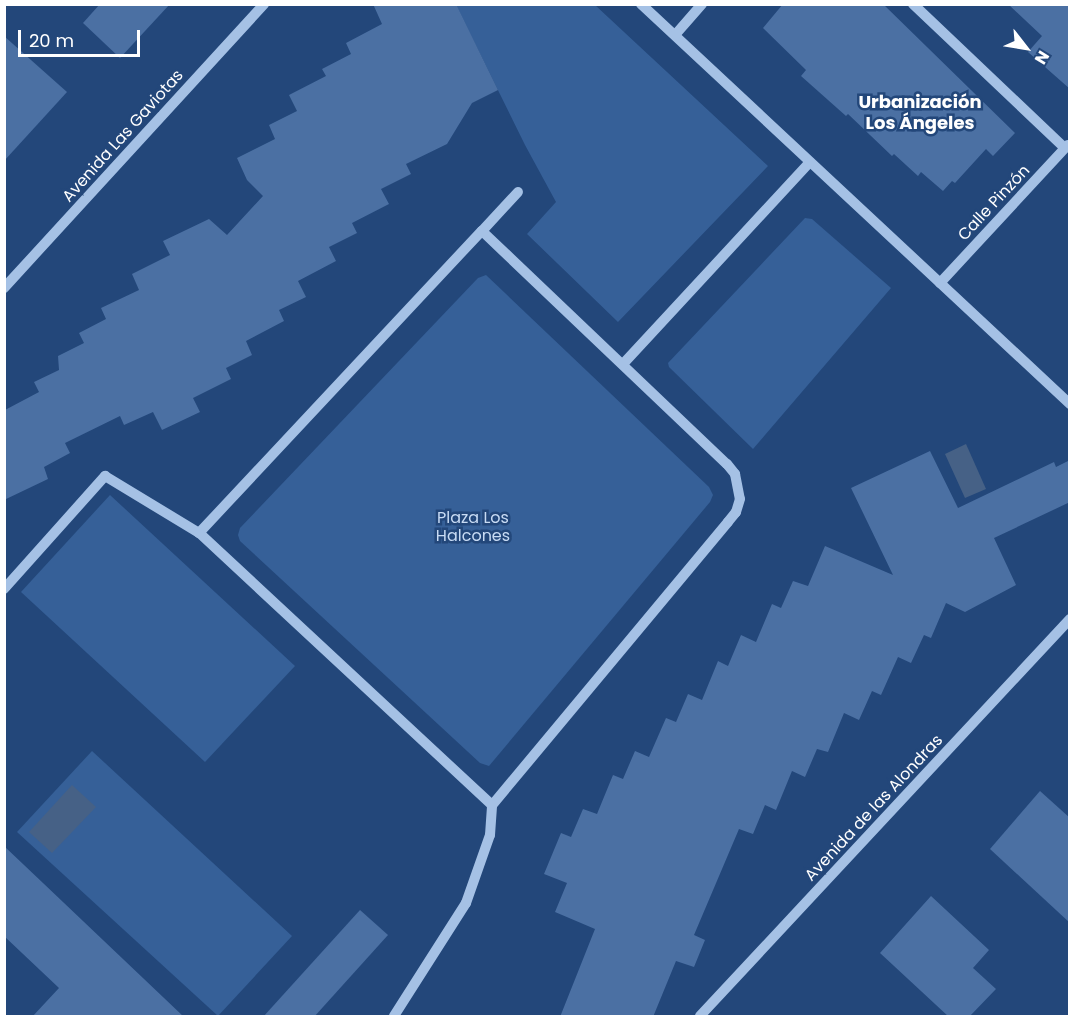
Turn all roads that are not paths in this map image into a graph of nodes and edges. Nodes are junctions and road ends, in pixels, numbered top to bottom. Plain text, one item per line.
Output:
1 (264, 4) edge
2 (641, 4) edge
3 (702, 4) edge
4 (913, 4) edge
5 (675, 35) junction
6 (1067, 146) edge
7 (810, 162) junction
8 (518, 192) dead end
9 (482, 231) junction
10 (940, 283) junction
11 (4, 288) edge
12 (623, 364) junction
13 (1070, 404) edge
14 (199, 533) junction
15 (4, 590) edge
16 (1070, 619) edge
17 (492, 805) junction
18 (394, 1017) edge
19 (700, 1017) edge

1 - 11 street, Avenida Las Gaviotas
2 - 5 street
3 - 5 street
4 - 6 street
5 - 7 street
6 - 10 street, Calle Pinzón
7 - 10 street
7 - 12 street
8 - 9 street
9 - 12 street
9 - 14 street
10 - 13 street
12 - 17 street
14 - 15 street
14 - 17 street
16 - 19 street, Avenida de las Alondras
17 - 18 street

